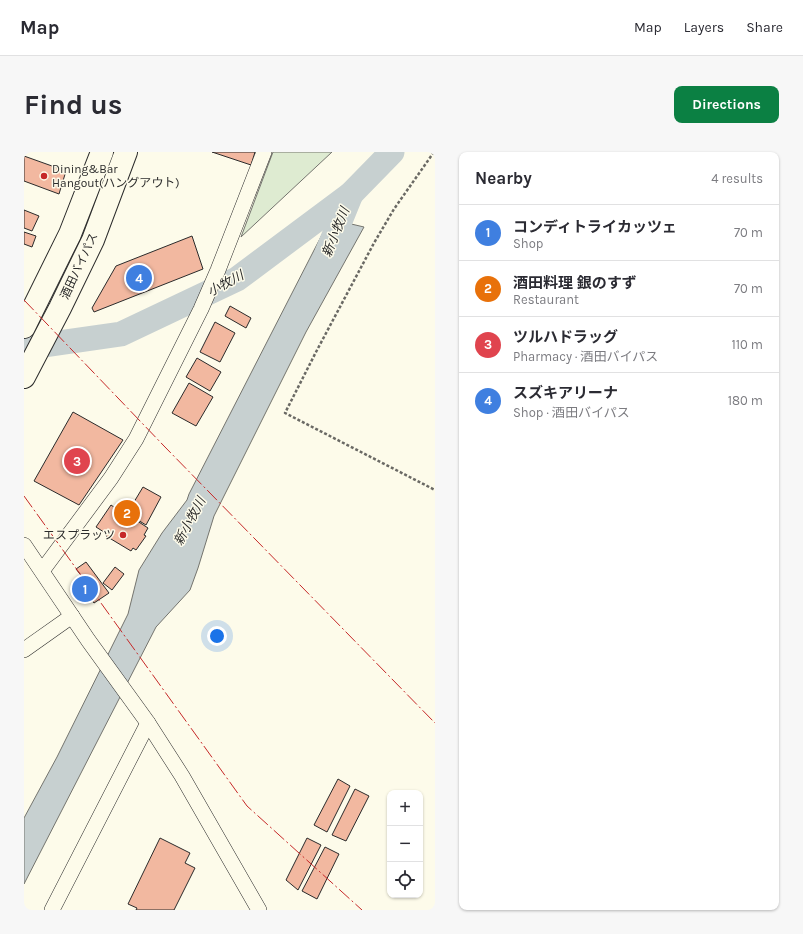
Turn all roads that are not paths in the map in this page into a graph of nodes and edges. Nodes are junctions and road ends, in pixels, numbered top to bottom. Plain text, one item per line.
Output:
1 (102, 152) edge
2 (126, 152) edge
3 (264, 152) edge
4 (24, 327) edge
5 (24, 377) edge
6 (24, 545) edge
7 (42, 571) junction
8 (72, 616) junction
9 (24, 650) edge
10 (148, 723) junction
11 (52, 910) edge
12 (259, 910) edge

1 - 4 highway, 酒田バイパス
2 - 5 highway, 酒田バイパス
3 - 7 street
6 - 7 street
7 - 8 street
8 - 9 street
8 - 10 street
10 - 11 street
10 - 12 street

